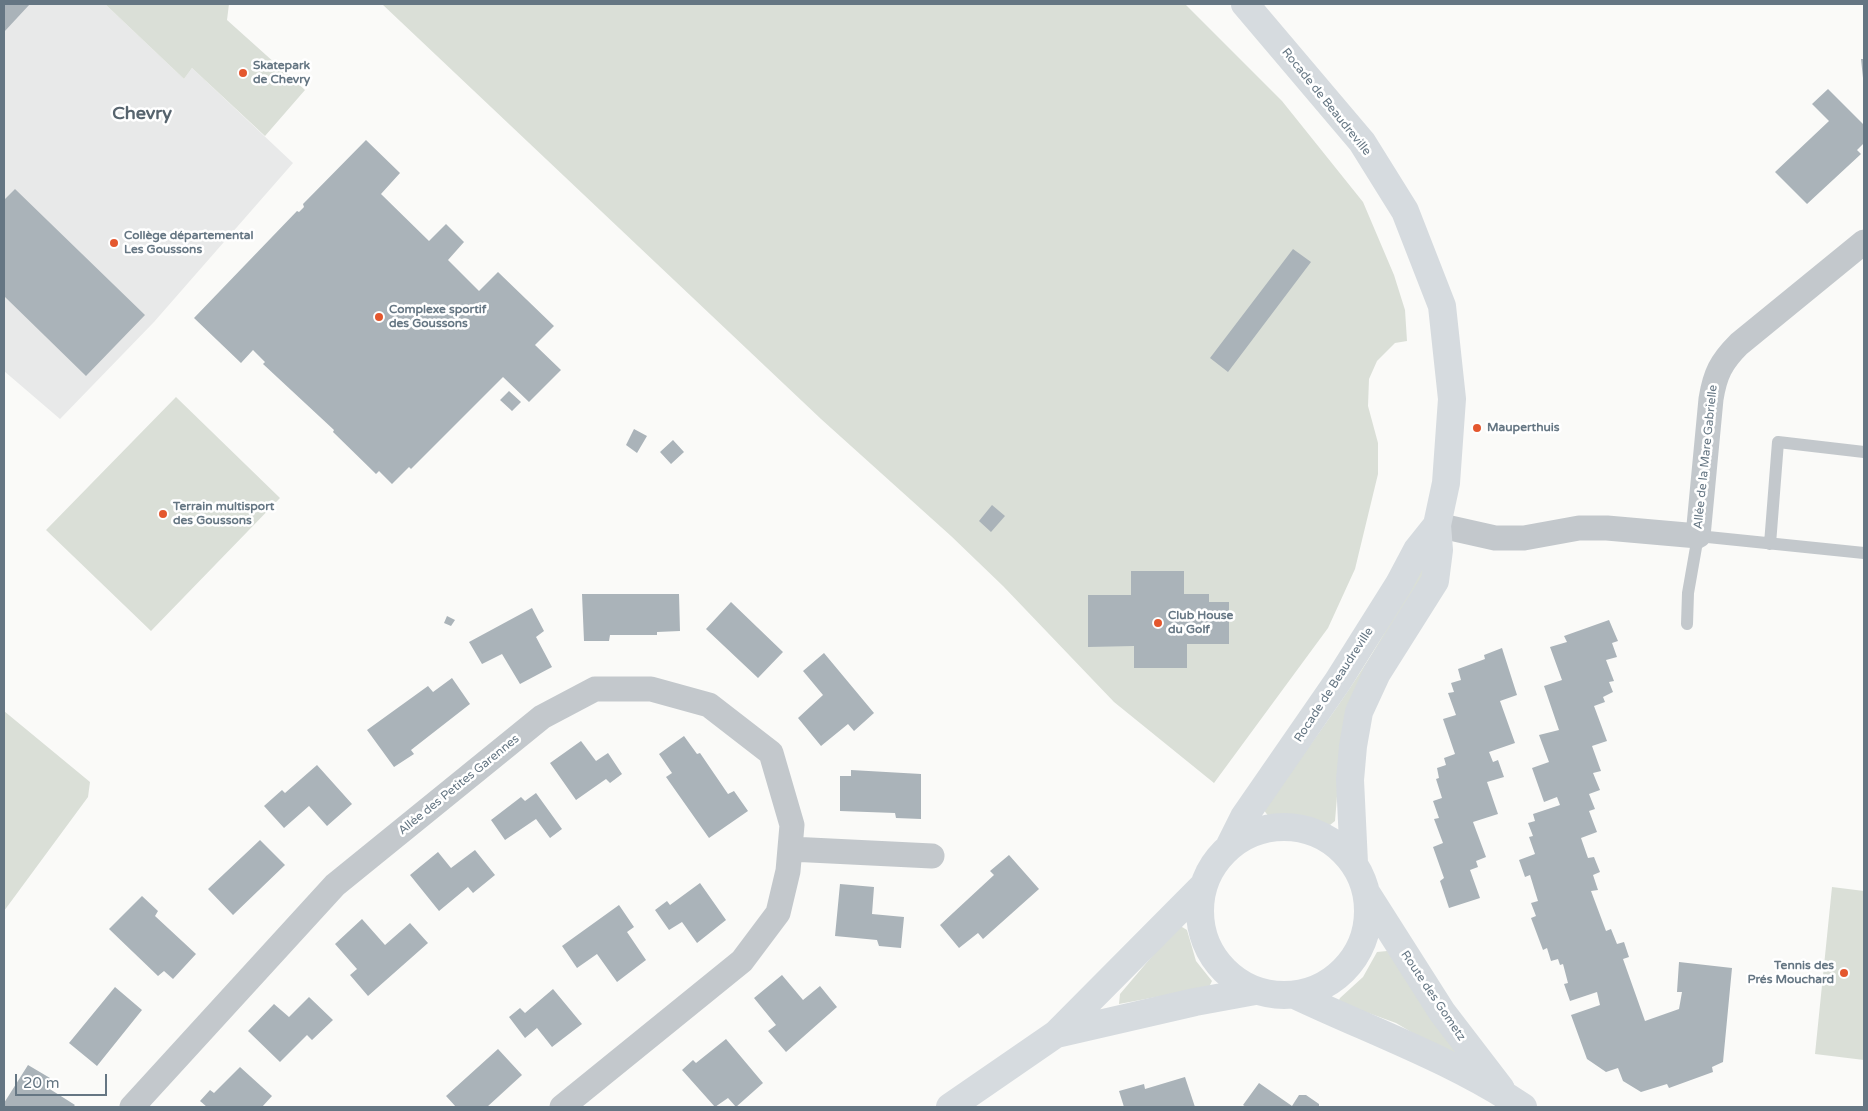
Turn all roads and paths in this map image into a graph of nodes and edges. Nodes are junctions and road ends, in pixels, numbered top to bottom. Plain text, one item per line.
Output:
1 (1245, 4) edge
2 (1864, 242) edge
3 (1864, 452) edge
4 (1437, 525) junction
5 (1698, 536) junction
6 (1770, 544) junction
7 (1864, 553) edge
8 (1686, 624) dead end
9 (1230, 845) junction
10 (790, 849) junction
11 (932, 856) dead end
12 (1354, 863) junction
13 (1202, 887) junction
14 (1367, 894) junction
15 (1255, 991) junction
16 (1295, 995) junction
17 (1056, 1034) junction
18 (1514, 1101) edge
19 (132, 1107) edge
20 (562, 1107) edge
21 (950, 1107) edge

1 - 4 street, Rocade de Beaudreville
2 - 5 street, Allée de la Mare Gabrielle
3 - 6 lane
4 - 5 street, Allée de la Mare Gabrielle
4 - 9 street, Rocade de Beaudreville
4 - 12 street, Rocade de Beaudreville
5 - 6 lane
5 - 8 lane
6 - 7 lane
9 - 12 street
9 - 13 street
10 - 11 street
10 - 19 street, Allée des Petites Garennes
10 - 20 street, Allée des Petites Garennes
12 - 14 street
13 - 15 street
13 - 17 street
14 - 16 street
14 - 18 street, Route des Gometz
15 - 16 street
15 - 17 street
16 - 18 street, Route des Gometz
17 - 21 street

